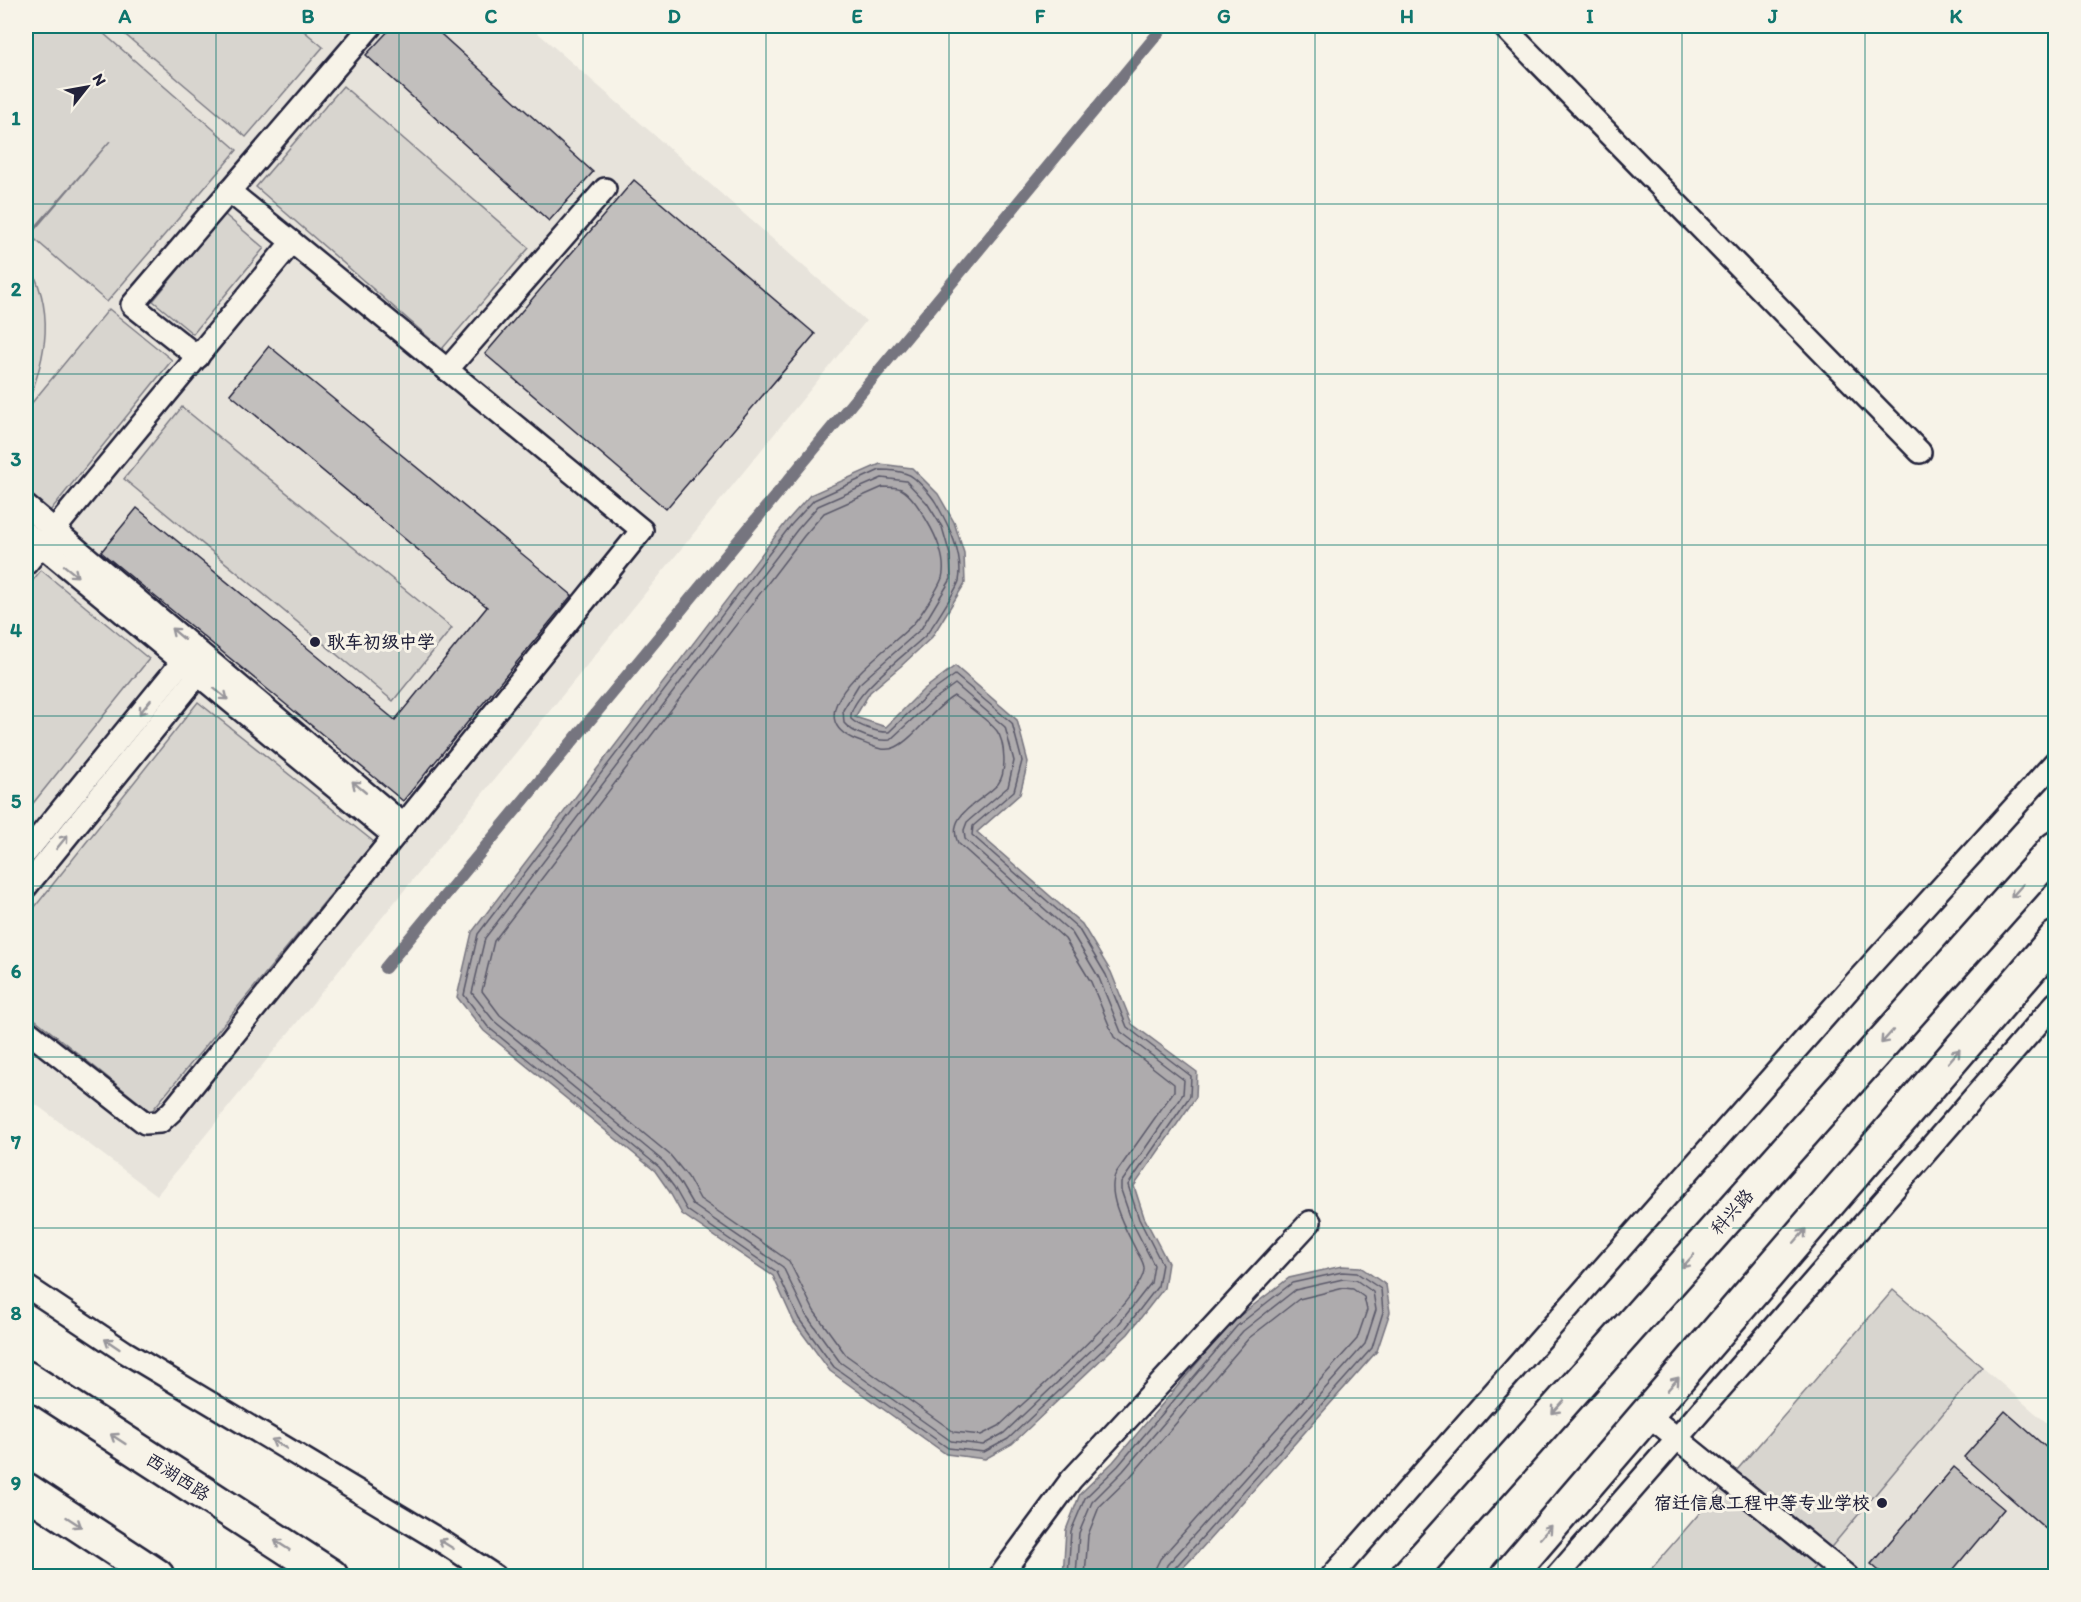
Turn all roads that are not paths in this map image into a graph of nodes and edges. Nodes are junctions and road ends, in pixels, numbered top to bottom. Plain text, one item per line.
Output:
1 (370, 26) edge
2 (1503, 26) edge
3 (605, 189) dead end
4 (229, 191) junction
5 (292, 242) junction
6 (198, 357) junction
7 (447, 370) junction
8 (1920, 452) dead end
9 (26, 506) edge
10 (40, 536) edge
11 (26, 564) edge
12 (194, 664) junction
13 (2055, 761) edge
14 (399, 830) junction
15 (2055, 848) edge
16 (26, 853) edge
17 (26, 887) edge
18 (2055, 938) edge
19 (2055, 1003) edge
20 (26, 1030) edge
21 (1310, 1222) dead end
22 (26, 1286) edge
23 (26, 1378) edge
24 (1647, 1414) junction
25 (1677, 1438) junction
26 (26, 1490) edge
27 (157, 1576) edge
28 (331, 1576) edge
29 (495, 1576) edge
30 (1000, 1576) edge
31 (1332, 1576) edge
32 (1407, 1576) edge
33 (1508, 1576) edge
34 (1557, 1576) edge
35 (1847, 1576) edge

1 - 4 lane
2 - 8 lane
3 - 7 lane
4 - 5 lane
4 - 6 lane
5 - 6 lane
5 - 7 lane
6 - 10 lane
7 - 14 lane
9 - 10 lane
10 - 11 lane
10 - 12 lane
12 - 14 lane
12 -> 16 lane
17 -> 12 lane
13 - 31 lane
14 - 20 lane
15 -> 32 main road, 科兴路
24 -> 18 main road
19 - 25 lane
21 - 30 lane
29 -> 22 lane
28 -> 23 main road, 西湖西路
24 - 25 lane
33 -> 24 main road
25 - 34 lane
25 - 35 lane
26 -> 27 main road

